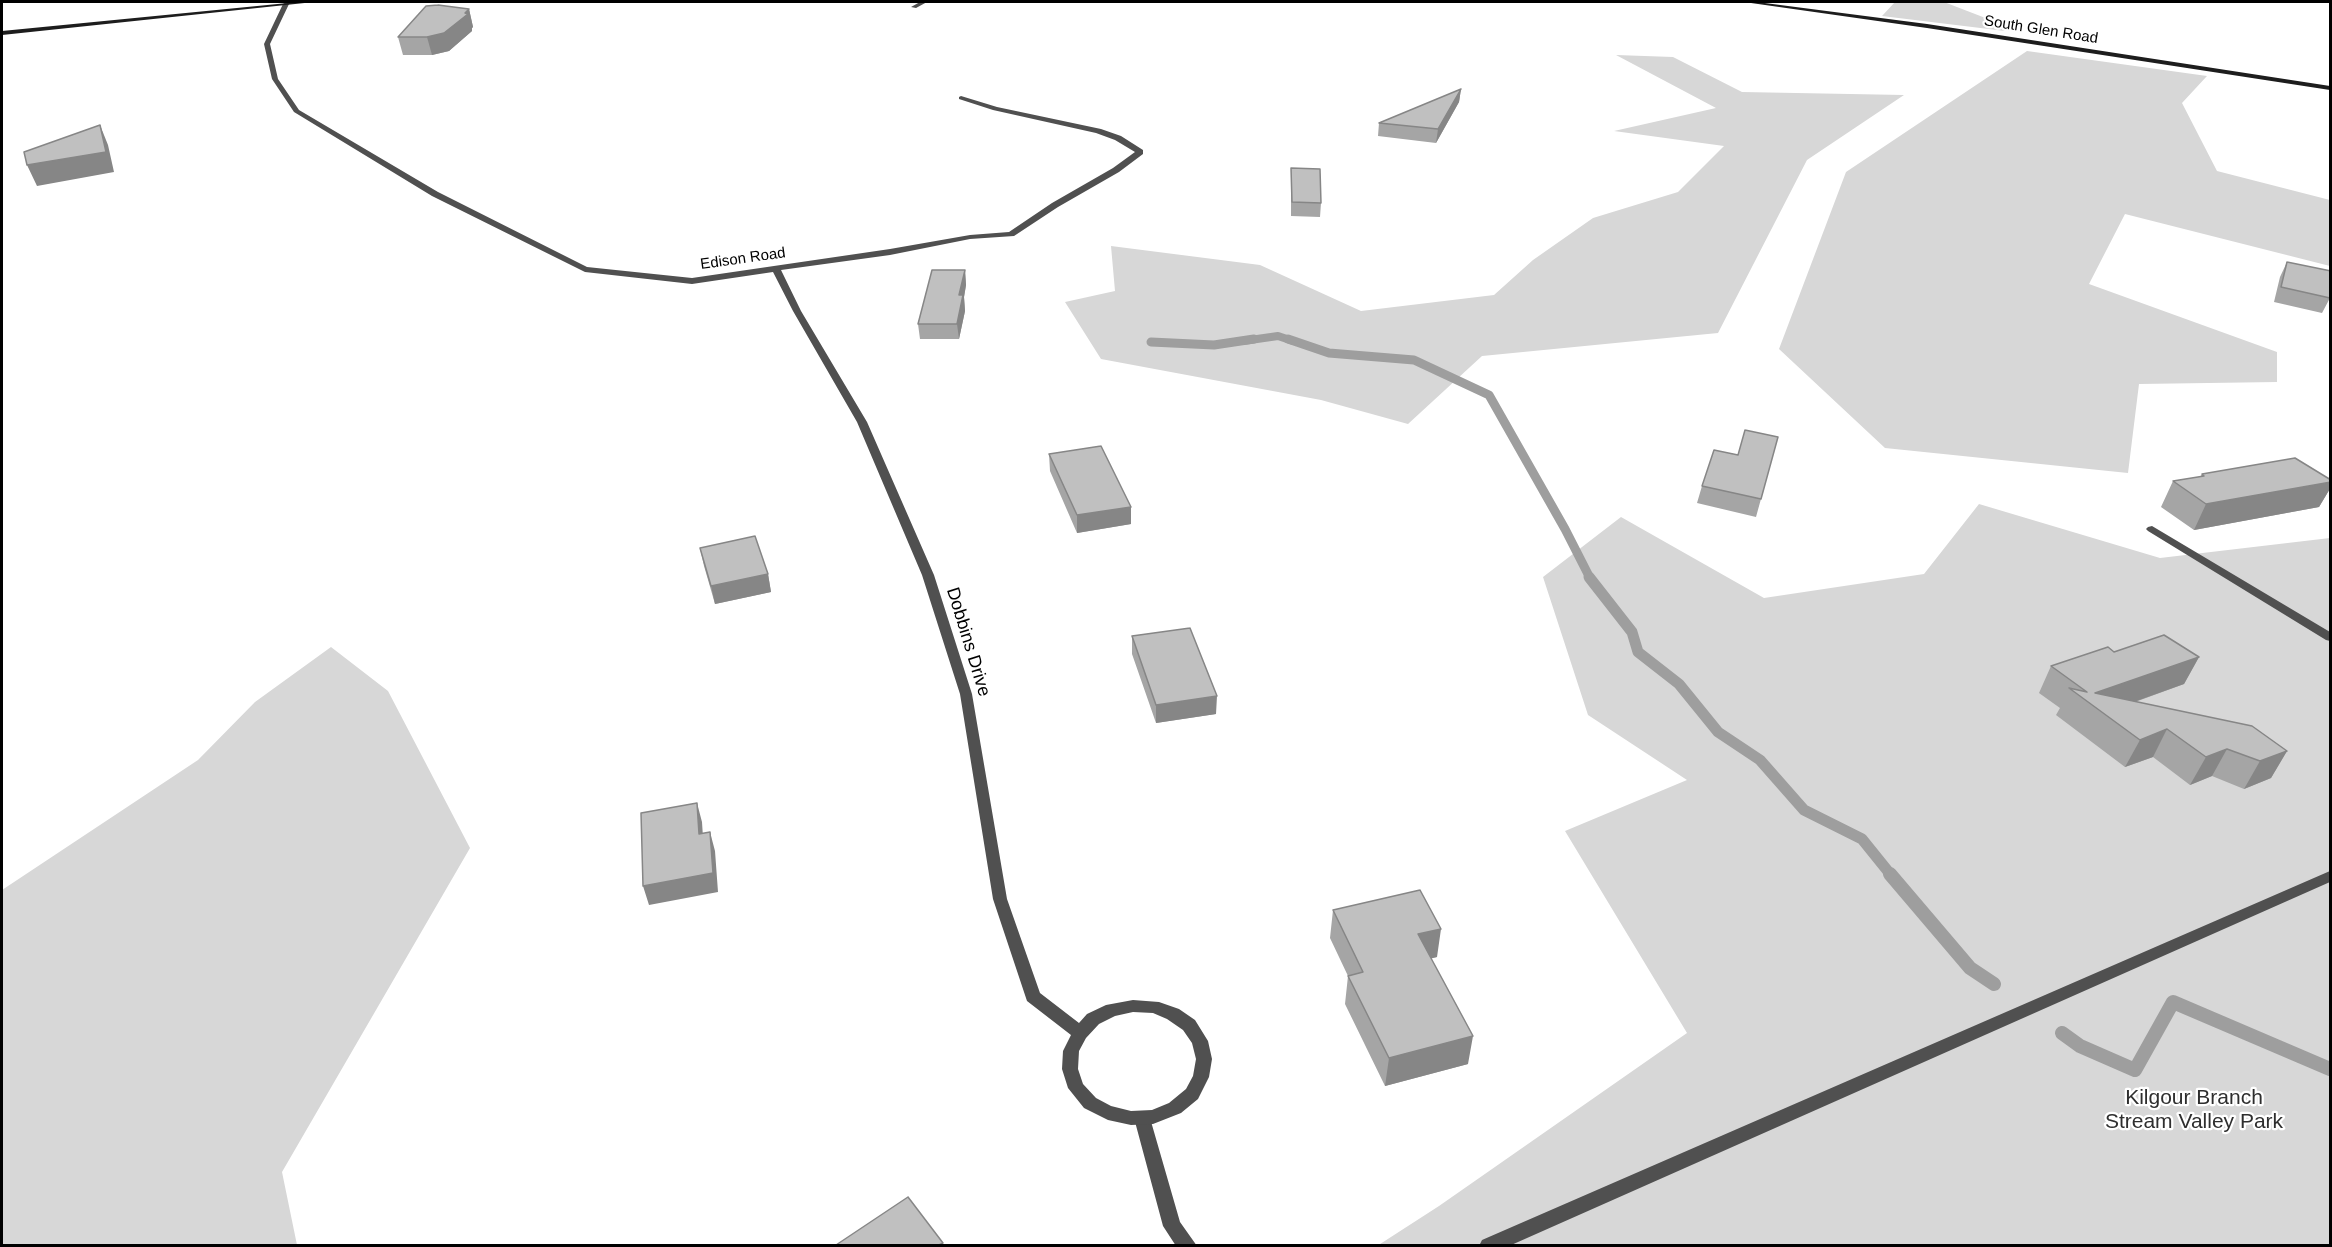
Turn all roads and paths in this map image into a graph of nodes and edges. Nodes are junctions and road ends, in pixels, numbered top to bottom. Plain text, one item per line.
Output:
1 (311, 2) edge
2 (924, 2) edge
3 (1747, 2) edge
4 (286, 4) junction
5 (914, 7) dead end
6 (2, 33) edge
7 (2331, 88) edge
8 (961, 98) dead end
9 (776, 268) junction
10 (2152, 529) dead end
11 (2331, 638) edge
12 (2331, 876) edge
13 (1080, 1033) junction
14 (1142, 1118) junction
15 (1188, 1245) edge
16 (1488, 1245) edge

1 - 4 main road
2 - 5 street
3 - 7 main road, South Glen Road
4 - 6 main road
4 - 9 street, Edison Road
8 - 9 street, Edison Road
9 - 13 street, Dobbins Drive
10 - 11 street
12 - 16 street
13 - 14 street
13 - 14 street
14 - 15 street

